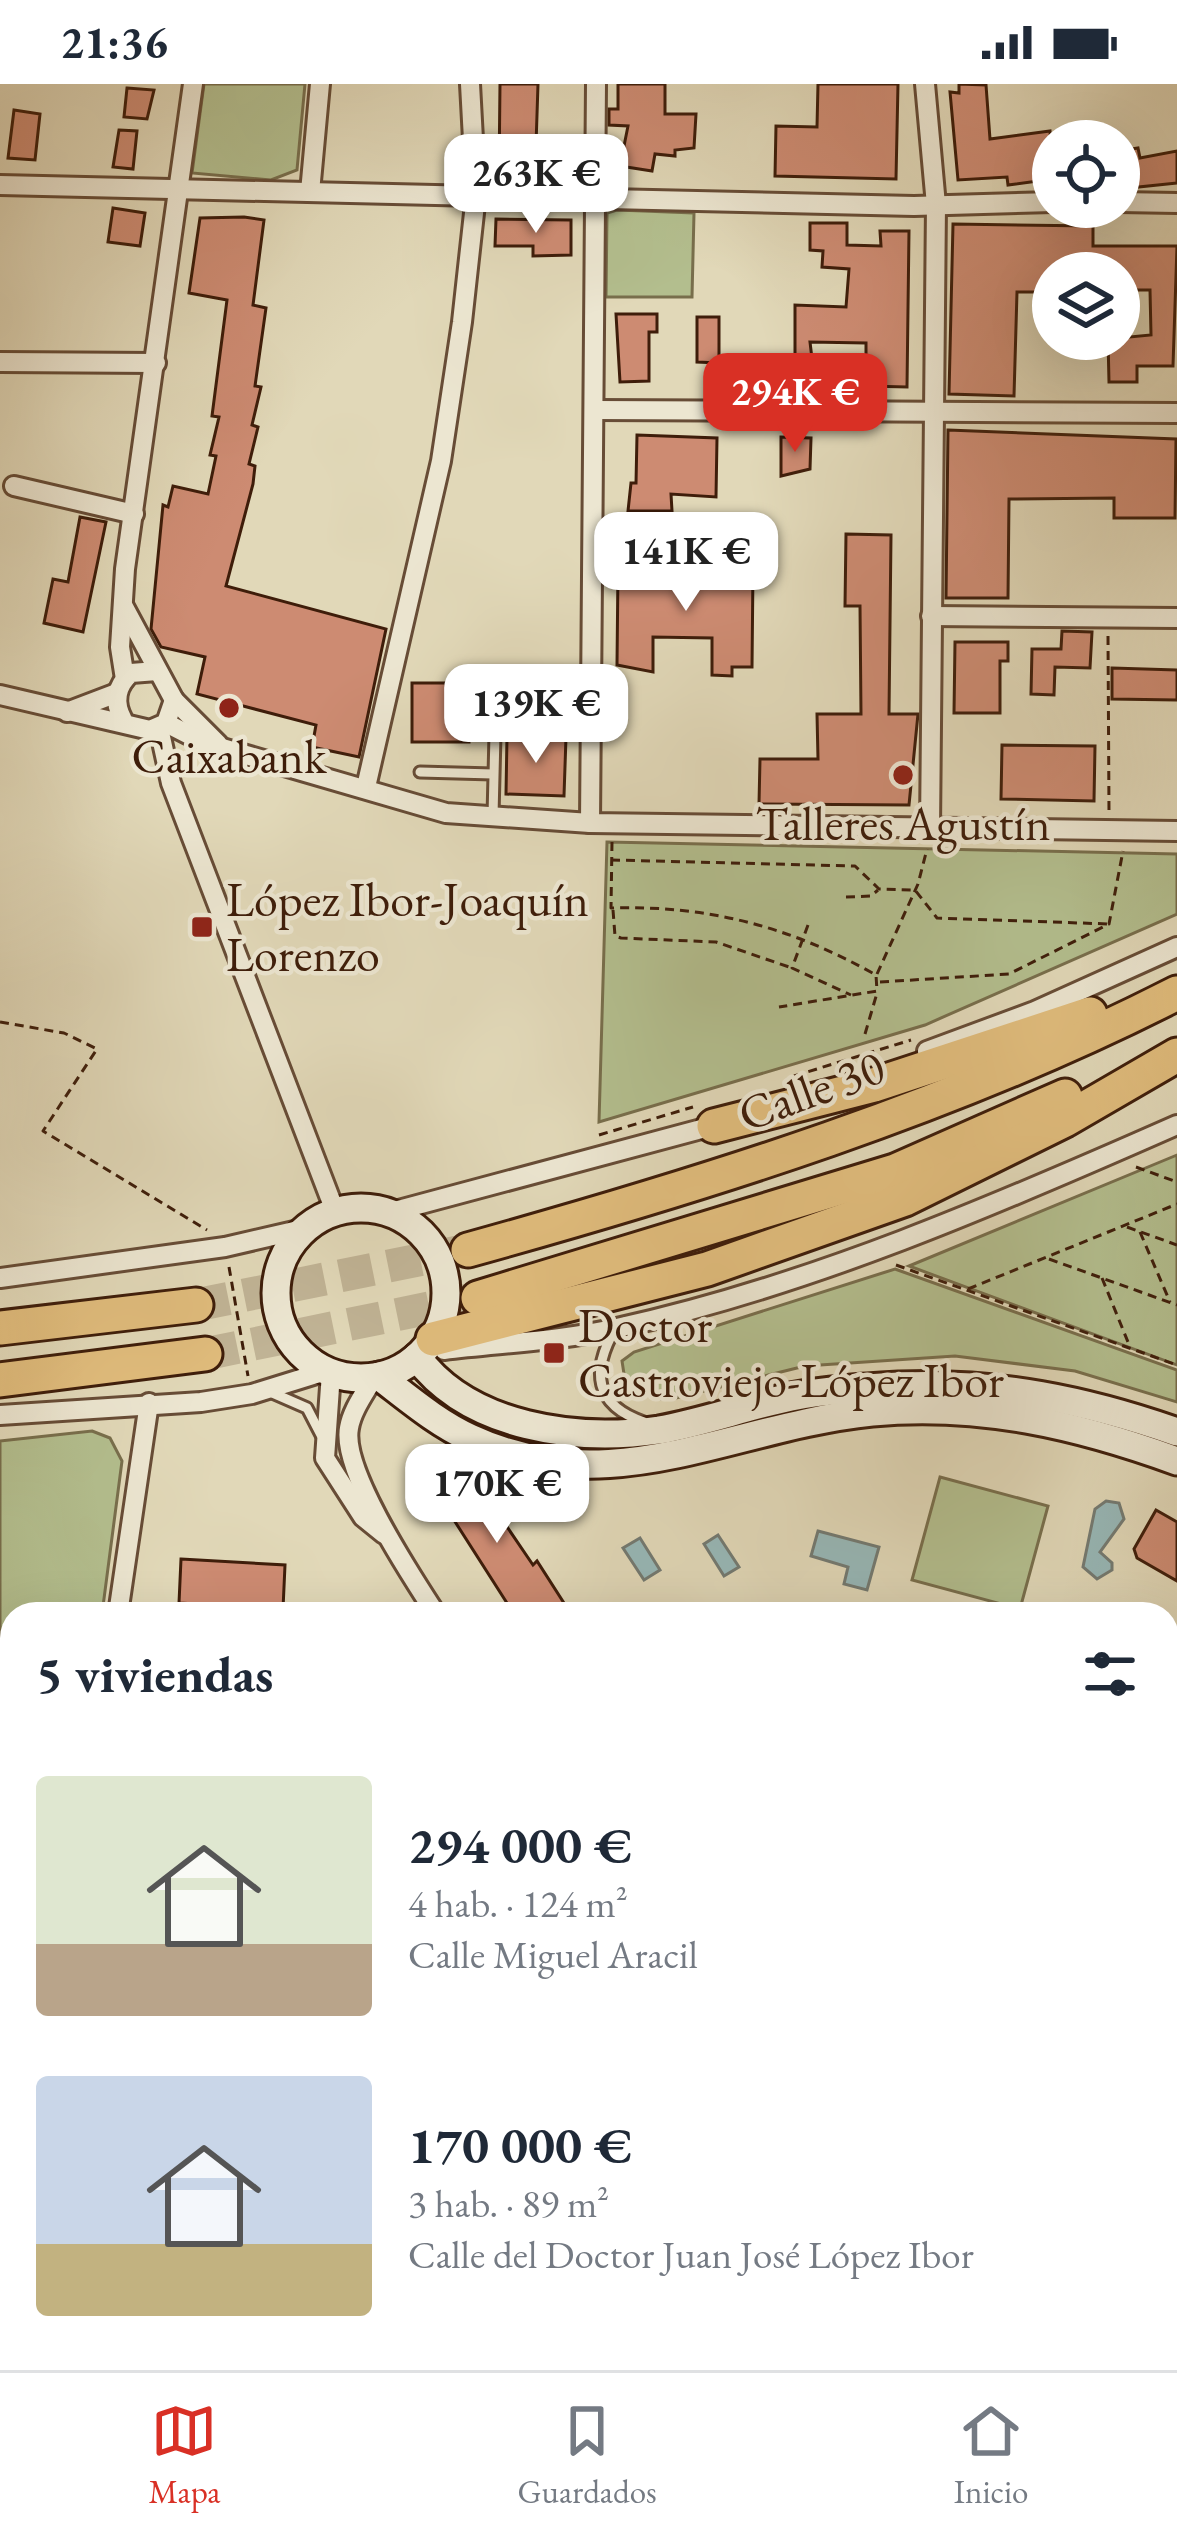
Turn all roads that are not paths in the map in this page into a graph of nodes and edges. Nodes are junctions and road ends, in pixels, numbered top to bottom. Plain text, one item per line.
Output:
1 (183, 84) edge
2 (193, 84) edge
3 (320, 84) edge
4 (470, 84) edge
5 (596, 84) edge
6 (925, 84) edge
7 (183, 145) junction
8 (0, 185) edge
9 (175, 191) junction
10 (310, 192) junction
11 (476, 195) junction
12 (595, 195) junction
13 (1140, 202) edge
14 (1177, 202) edge
15 (1032, 203) edge
16 (936, 205) junction
17 (0, 362) edge
18 (156, 363) junction
19 (595, 410) junction
20 (1177, 412) edge
21 (935, 414) junction
22 (14, 486) dead end
23 (134, 514) junction
24 (123, 605) junction
25 (931, 616) junction
26 (1177, 619) edge
27 (157, 671) junction
28 (121, 686) junction
29 (563, 688) dead end
30 (0, 695) edge
31 (174, 700) junction
32 (67, 712) junction
33 (147, 725) junction
34 (218, 744) junction
35 (420, 772) dead end
36 (493, 774) junction
37 (366, 787) junction
38 (493, 816) junction
39 (590, 823) junction
40 (930, 829) junction
41 (1177, 831) edge
42 (1177, 947) edge
43 (1170, 997) edge
44 (1177, 1052) edge
45 (1177, 1124) edge
46 (714, 1126) junction
47 (335, 1211) junction
48 (391, 1212) junction
49 (303, 1229) junction
50 (468, 1250) tunnel mouth
51 (0, 1278) edge
52 (478, 1298) tunnel mouth
53 (196, 1305) tunnel mouth
54 (0, 1328) edge
55 (616, 1328) junction
56 (424, 1350) junction
57 (205, 1354) tunnel mouth
58 (328, 1372) junction
59 (376, 1377) junction
60 (0, 1379) edge
61 (263, 1390) junction
62 (149, 1402) junction
63 (0, 1415) edge
64 (679, 1426) junction
65 (1177, 1432) edge
66 (323, 1438) junction
67 (1177, 1461) edge
68 (384, 1534) junction
69 (120, 1602) edge
70 (428, 1602) edge

1 - 7 street
2 - 7 street
3 - 10 street
4 - 11 street
5 - 12 street
6 - 16 street
7 - 9 street
8 - 9 street
9 - 10 street
9 - 18 street
10 - 11 street
11 - 12 street
11 - 37 street
12 - 16 street
12 - 19 street
13 - 14 street
15 - 16 street
16 - 21 street
17 - 18 street
18 - 23 street
19 - 21 street
19 - 39 street
20 - 21 street
21 - 25 street
22 - 23 street
23 - 24 street
24 - 27 street
24 - 28 street
25 - 26 street
25 - 40 street
27 - 28 street
27 - 31 street
28 - 32 street
28 - 33 street
29 - 36 lane
30 - 32 street
31 - 33 street
31 - 34 street
32 - 33 street
33 - 34 street
33 - 47 street
34 - 37 street
35 - 36 lane
36 - 38 lane
37 - 38 street
38 - 39 street
39 - 40 street
40 - 41 street
42 - 46 street
43 - 46 highway
43 - 50 highway, Calle 30
44 - 52 highway
44 - 56 highway
45 - 55 street
46 - 48 street
47 - 48 main road
47 - 49 main road
48 - 56 main road
49 - 51 street
49 - 58 main road
53 - 54 highway
55 - 56 street
55 - 64 lane
56 - 59 main road
56 - 64 main road
57 - 60 highway
58 - 59 main road
58 - 61 street
58 - 66 street
59 - 67 main road
59 - 68 street
61 - 62 street
61 - 66 lane
62 - 63 street
62 - 69 street
64 - 65 main road
66 - 68 street
68 - 70 street

